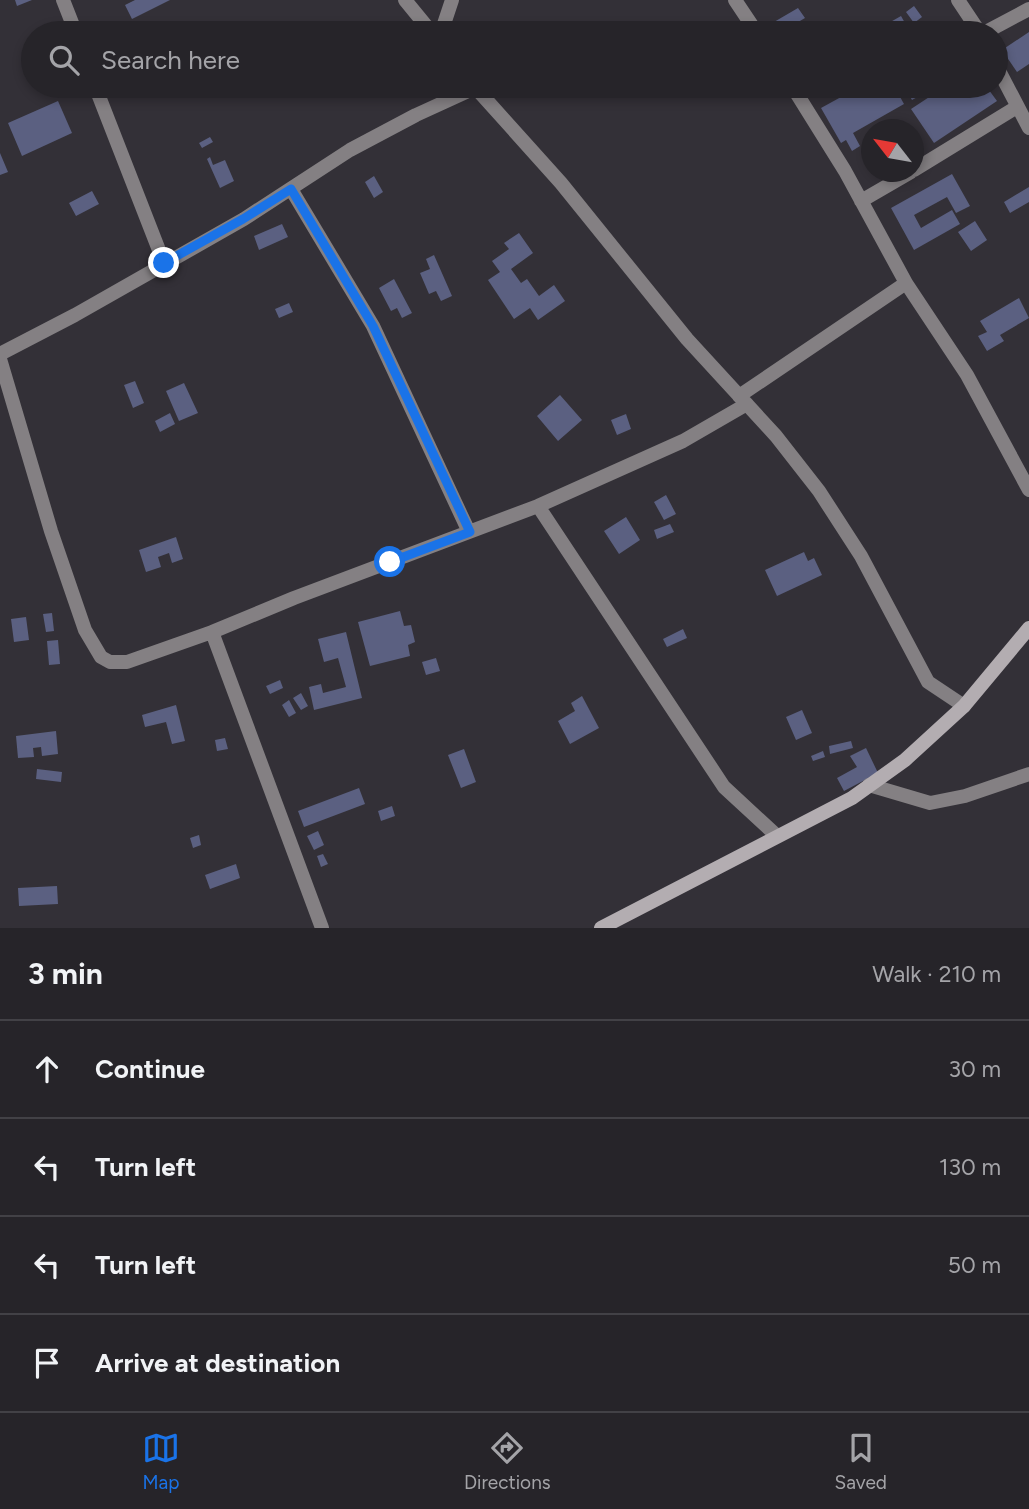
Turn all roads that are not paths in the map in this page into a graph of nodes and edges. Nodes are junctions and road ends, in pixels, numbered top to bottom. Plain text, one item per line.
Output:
1 (63, 0) edge
2 (405, 0) edge
3 (452, 0) edge
4 (735, 0) edge
5 (958, 0) edge
6 (1029, 9) edge
7 (71, 21) edge
8 (422, 21) edge
9 (444, 21) edge
10 (749, 21) edge
11 (973, 21) edge
12 (1006, 21) edge
13 (1008, 89) edge
14 (101, 98) edge
15 (452, 98) edge
16 (485, 98) edge
17 (799, 98) edge
18 (1017, 107) junction
19 (1029, 128) edge
20 (924, 164) edge
21 (894, 182) edge
22 (291, 189) junction
23 (862, 201) junction
24 (164, 263) junction
25 (906, 283) junction
26 (0, 356) edge
27 (743, 400) junction
28 (1029, 490) edge
29 (538, 506) junction
30 (470, 532) junction
31 (1029, 628) edge
32 (212, 632) junction
33 (964, 706) junction
34 (1029, 774) edge
35 (869, 785) junction
36 (777, 836) junction
37 (626, 921) edge
38 (322, 928) edge
39 (601, 928) edge

1 - 7 street
2 - 8 street
3 - 9 street
4 - 10 street
5 - 11 street
6 - 12 street
13 - 18 street
14 - 24 street
15 - 22 street
16 - 27 street
17 - 23 street
18 - 19 street
18 - 20 street
21 - 23 street
22 - 24 street
22 - 30 street
23 - 25 street
24 - 26 street
25 - 27 street
25 - 28 street
26 - 32 street
27 - 29 street
27 - 33 street
29 - 30 street
29 - 36 street
30 - 32 street
31 - 33 street
32 - 38 street
33 - 35 street
34 - 35 street
35 - 36 street
36 - 37 street
37 - 39 street

